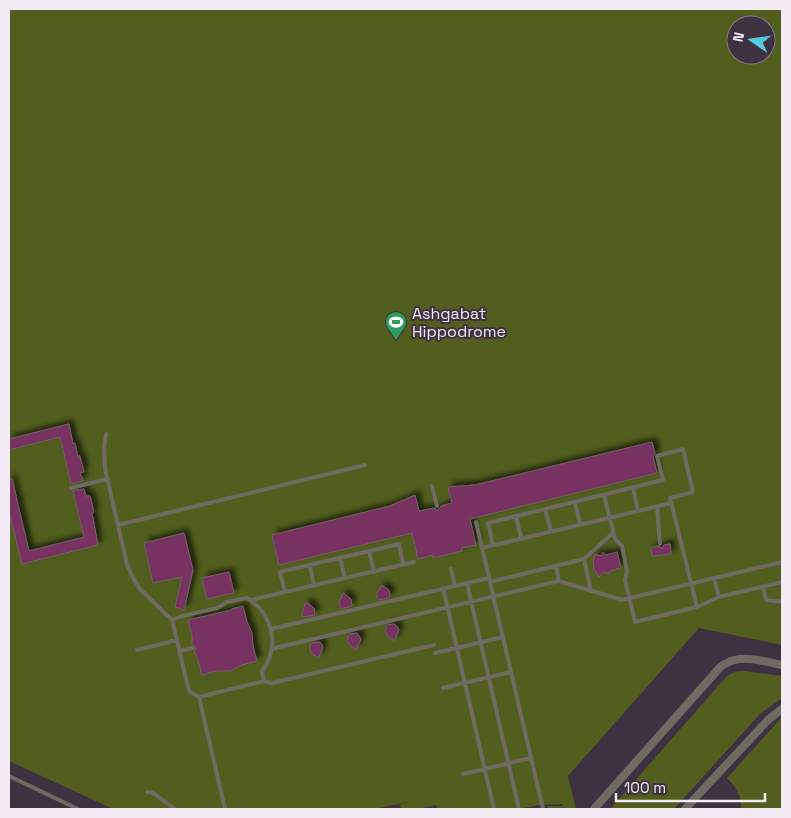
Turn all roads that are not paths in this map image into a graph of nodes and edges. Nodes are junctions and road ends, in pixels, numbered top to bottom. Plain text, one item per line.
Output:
1 (106, 434) dead end
2 (365, 465) dead end
3 (107, 479) junction
4 (432, 486) dead end
5 (72, 488) dead end
6 (633, 488) junction
7 (604, 495) junction
8 (575, 502) junction
9 (672, 503) junction
10 (437, 506) dead end
11 (658, 506) junction
12 (546, 509) junction
13 (638, 511) junction
14 (516, 516) junction
15 (610, 518) junction
16 (476, 522) dead end
17 (580, 524) junction
18 (118, 525) junction
19 (551, 531) junction
20 (613, 533) junction
21 (521, 538) junction
22 (660, 544) dead end
23 (493, 545) junction
24 (482, 548) junction
25 (369, 551) junction
26 (340, 558) junction
27 (584, 559) junction
28 (414, 562) dead end
29 (782, 562) edge
30 (403, 564) junction
31 (310, 565) junction
32 (556, 566) junction
33 (451, 569) dead end
34 (374, 572) junction
35 (345, 578) junction
36 (714, 578) junction
37 (489, 580) junction
38 (559, 581) junction
39 (782, 582) edge
40 (467, 583) junction
41 (691, 584) junction
42 (314, 586) junction
43 (455, 586) junction
44 (763, 587) junction
45 (443, 588) junction
46 (592, 591) junction
47 (285, 592) junction
48 (493, 597) junction
49 (719, 597) junction
50 (629, 598) junction
51 (251, 600) junction
52 (471, 602) junction
53 (782, 602) edge
54 (697, 607) junction
55 (448, 608) junction
56 (172, 620) junction
57 (271, 629) junction
58 (503, 637) junction
59 (177, 640) junction
60 (480, 642) junction
61 (434, 645) dead end
62 (192, 648) dead end
63 (457, 648) junction
64 (137, 650) dead end
65 (272, 650) junction
66 (180, 651) junction
67 (435, 652) dead end
68 (782, 665) edge
69 (511, 672) junction
70 (489, 677) junction
71 (264, 681) junction
72 (465, 682) junction
73 (443, 688) dead end
74 (199, 697) junction
75 (782, 709) edge
76 (531, 758) junction
77 (509, 763) junction
78 (485, 768) junction
79 (463, 774) dead end
80 (9, 776) edge
81 (147, 792) dead end
82 (78, 809) edge
83 (175, 809) edge
84 (225, 809) edge
85 (494, 809) edge
86 (519, 809) edge
87 (543, 809) edge
88 (594, 809) edge
89 (685, 809) edge

1 - 3 lane
2 - 18 lane
3 - 5 lane
3 - 18 lane
4 - 10 lane
6 - 7 lane
6 - 9 lane
6 - 13 lane
7 - 8 lane
7 - 15 lane
8 - 12 lane
8 - 17 lane
9 - 11 lane
9 - 41 lane
11 - 13 lane
11 - 22 lane
12 - 14 lane
12 - 19 lane
13 - 15 lane
14 - 21 lane
14 - 23 lane
15 - 17 lane
15 - 20 lane
16 - 24 lane
17 - 19 lane
18 - 56 lane
19 - 21 lane
20 - 27 lane
20 - 50 lane
21 - 23 lane
23 - 24 lane
24 - 37 lane
25 - 26 lane
25 - 30 lane
25 - 34 lane
26 - 31 lane
26 - 35 lane
27 - 32 lane
27 - 46 lane
28 - 30 lane
29 - 36 lane
30 - 34 lane
31 - 42 lane
31 - 47 lane
32 - 37 lane
32 - 38 lane
33 - 43 lane
34 - 35 lane
35 - 42 lane
36 - 41 lane
36 - 49 lane
37 - 40 lane
37 - 48 lane
38 - 46 lane
38 - 48 lane
39 - 44 lane
40 - 43 lane
40 - 52 lane
41 - 50 lane
41 - 54 lane
42 - 47 lane
43 - 45 lane
44 - 49 lane
44 - 53 lane
45 - 55 lane
45 - 57 lane
46 - 50 lane
47 - 51 lane
48 - 52 lane
48 - 58 lane
49 - 54 lane
50 - 54 lane
51 - 56 lane
51 - 57 lane
52 - 55 lane
52 - 60 lane
55 - 63 lane
55 - 65 lane
56 - 59 lane
57 - 65 lane
58 - 60 lane
58 - 69 lane
59 - 64 lane
59 - 66 lane
60 - 63 lane
60 - 70 lane
61 - 71 lane
62 - 66 lane
63 - 67 lane
63 - 72 lane
65 - 71 lane
66 - 74 lane
68 - 88 street
69 - 70 lane
69 - 76 lane
70 - 72 lane
70 - 77 lane
71 - 74 lane
72 - 73 lane
72 - 78 lane
74 - 84 lane
75 - 89 street
76 - 77 lane
76 - 87 lane
77 - 78 lane
77 - 86 lane
78 - 79 lane
78 - 85 lane
80 - 82 lane
81 - 83 lane

